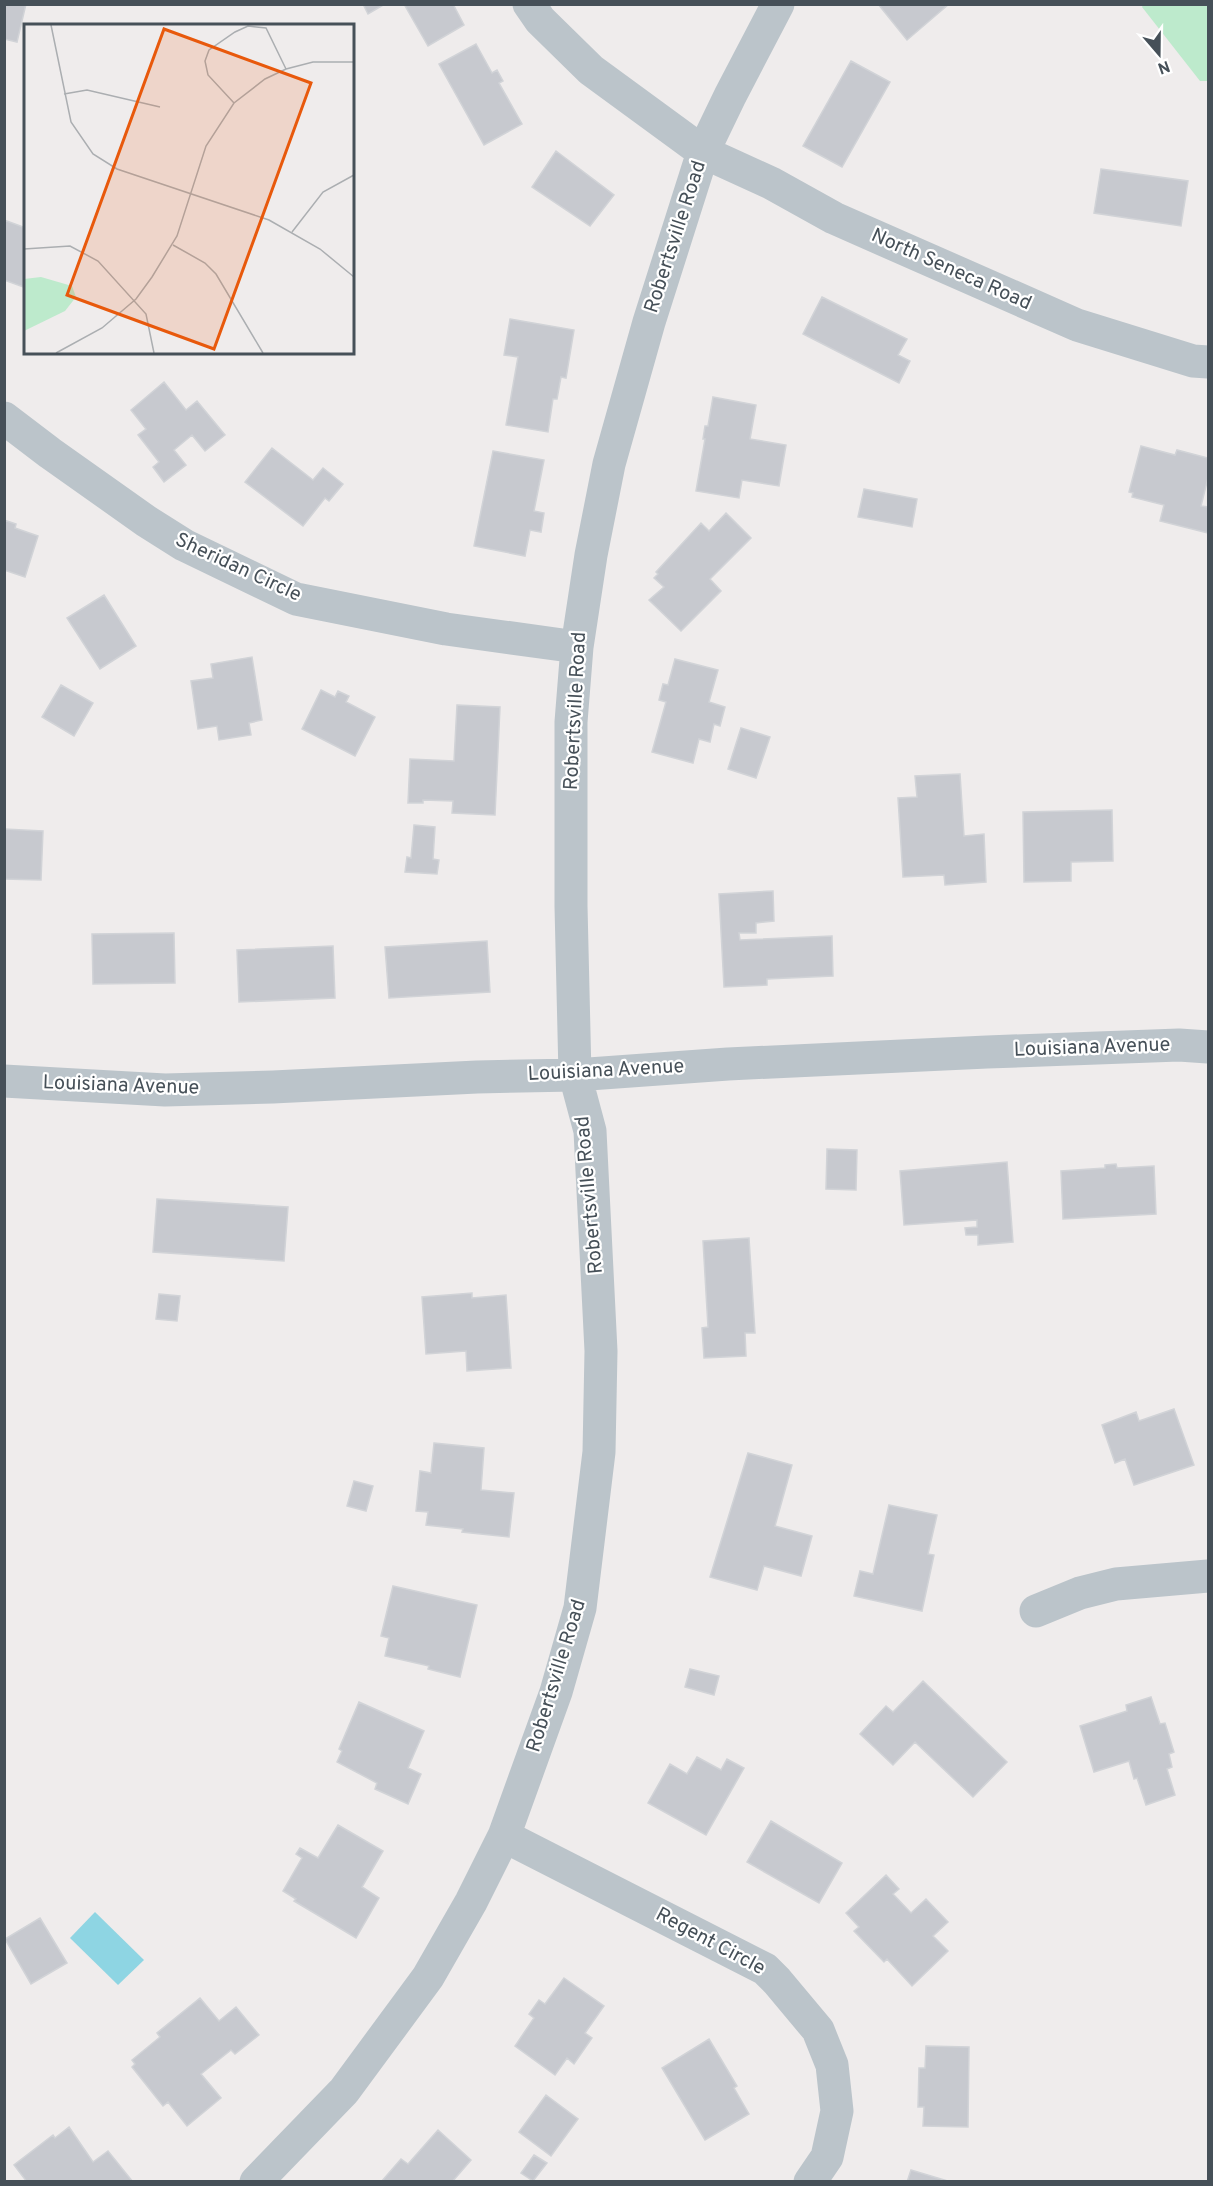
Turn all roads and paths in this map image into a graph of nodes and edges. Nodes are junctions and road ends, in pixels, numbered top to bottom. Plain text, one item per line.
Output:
1 (529, 4) edge
2 (778, 4) edge
3 (704, 152) junction
4 (1209, 362) edge
5 (4, 418) edge
6 (577, 647) junction
7 (1209, 1047) edge
8 (575, 1075) junction
9 (4, 1081) edge
10 (1209, 1576) edge
11 (1036, 1611) dead end
12 (504, 1836) junction
13 (256, 2181) edge
14 (810, 2181) edge

1 - 3 street, North Seneca Road
2 - 3 street, Robertsville Road
3 - 4 street, North Seneca Road
3 - 6 street, Robertsville Road
5 - 6 street, Sheridan Circle
6 - 8 street, Robertsville Road
7 - 8 street, Louisiana Avenue
8 - 9 street, Louisiana Avenue
8 - 12 street, Robertsville Road
10 - 11 street
12 - 13 street, Robertsville Road
12 - 14 street, Regent Circle

